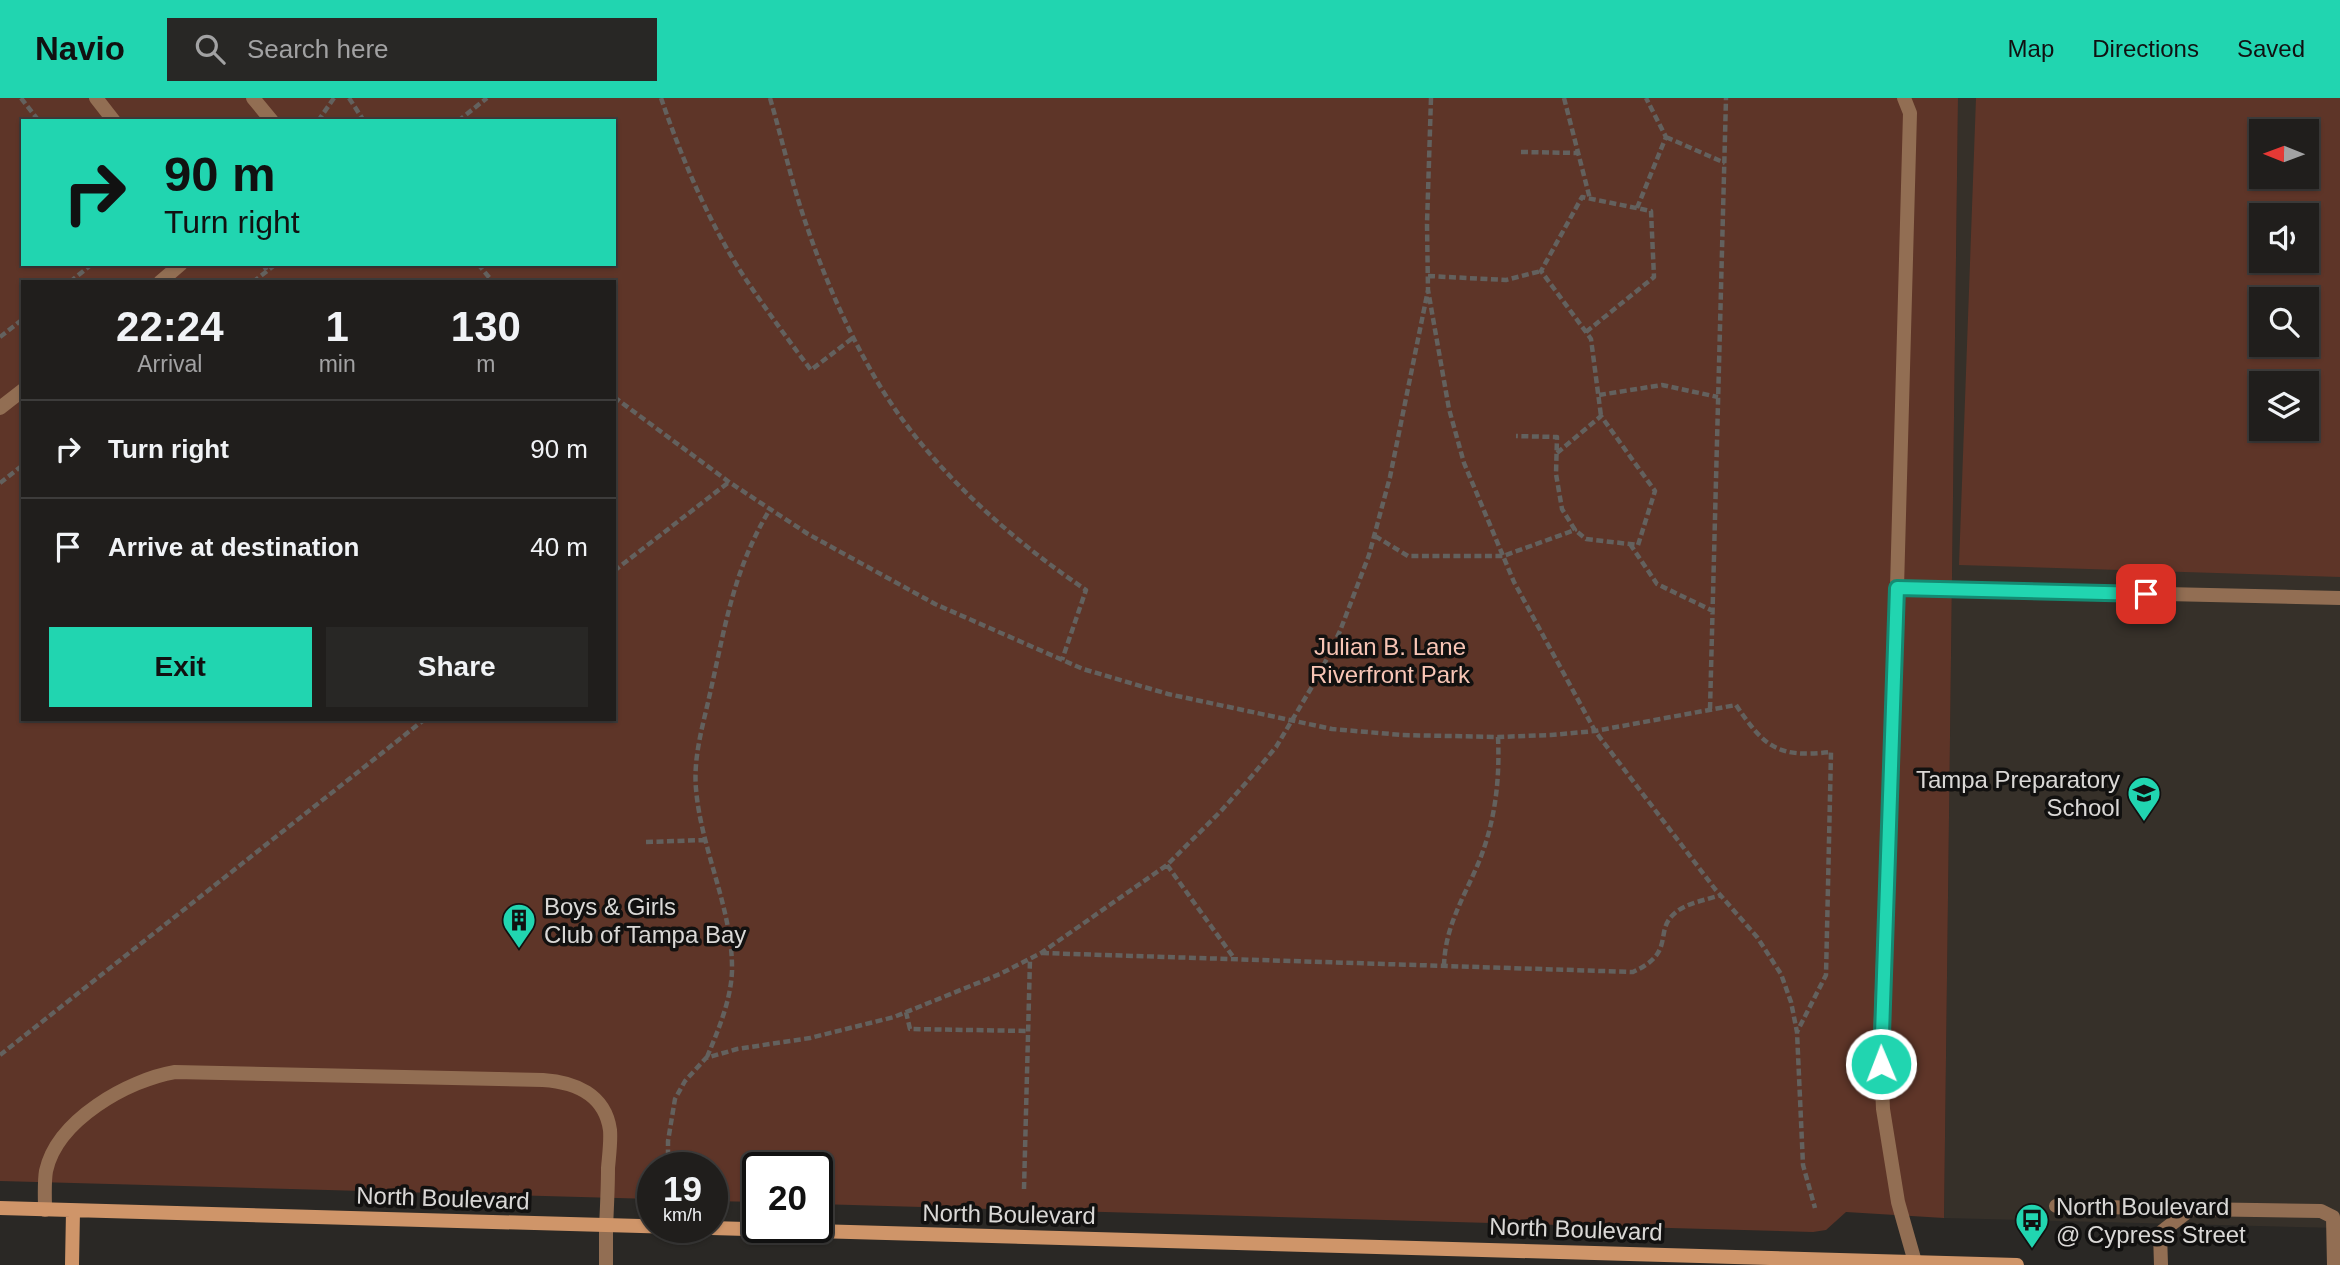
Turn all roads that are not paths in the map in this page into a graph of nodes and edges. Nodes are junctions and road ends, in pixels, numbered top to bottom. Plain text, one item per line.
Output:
1 (96, 98) edge
2 (253, 98) edge
3 (1903, 98) edge
4 (112, 119) edge
5 (270, 119) edge
6 (179, 266) edge
7 (162, 280) edge
8 (21, 392) edge
9 (0, 408) edge
10 (1897, 588) junction
11 (2340, 598) edge
12 (2056, 1206) dead end
13 (0, 1209) edge
14 (2191, 1209) junction
15 (45, 1210) junction
16 (73, 1211) junction
17 (606, 1227) junction
18 (1915, 1264) edge
19 (72, 1265) edge
20 (606, 1265) edge
21 (2017, 1265) edge
22 (2161, 1265) edge
23 (2334, 1265) edge

1 - 4 street
2 - 5 street
3 - 10 street
6 - 7 street
8 - 9 street
10 - 11 street
10 - 18 street
12 - 14 street
13 - 15 street, North Boulevard
14 - 22 street
14 - 23 street
15 - 16 street, North Boulevard
15 - 17 street
16 - 17 street, North Boulevard
16 - 19 street
17 - 18 street, North Boulevard
17 - 20 street
18 - 21 street, North Boulevard

